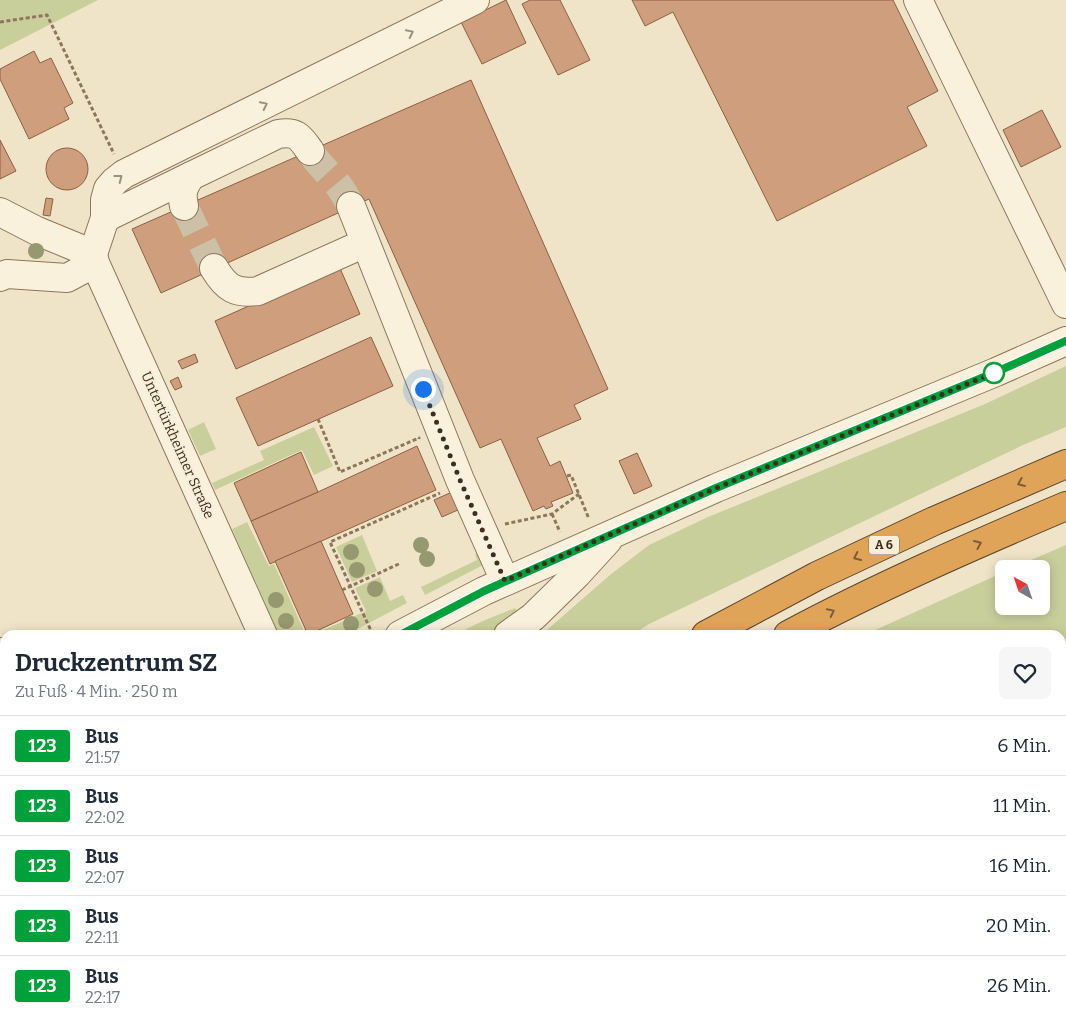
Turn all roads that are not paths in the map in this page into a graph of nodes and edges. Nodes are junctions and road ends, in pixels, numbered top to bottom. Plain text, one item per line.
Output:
1 (476, 0) edge
2 (918, 0) edge
3 (434, 9) edge
4 (310, 151) tunnel mouth
5 (191, 176) junction
6 (184, 206) tunnel mouth
7 (351, 206) tunnel mouth
8 (0, 212) edge
9 (105, 218) junction
10 (365, 243) junction
11 (94, 259) junction
12 (214, 268) tunnel mouth
13 (0, 277) edge
14 (1066, 304) edge
15 (1066, 342) edge
16 (1066, 464) edge
17 (1066, 506) edge
18 (614, 533) junction
19 (505, 581) junction
20 (261, 630) edge
21 (410, 630) edge
22 (515, 630) edge
23 (715, 630) edge
24 (798, 630) edge

1 - 3 street
2 - 14 street
9 -> 3 street
4 - 5 street
5 - 6 street
5 - 9 street
7 - 10 street
8 - 11 street
9 - 11 street
10 - 12 street
10 - 19 street
11 - 13 street
11 - 20 street, Untertürkheimer Straße
15 - 18 street
16 -> 23 highway, A 6
24 -> 17 highway
18 - 19 street
18 - 22 street
19 - 21 street

